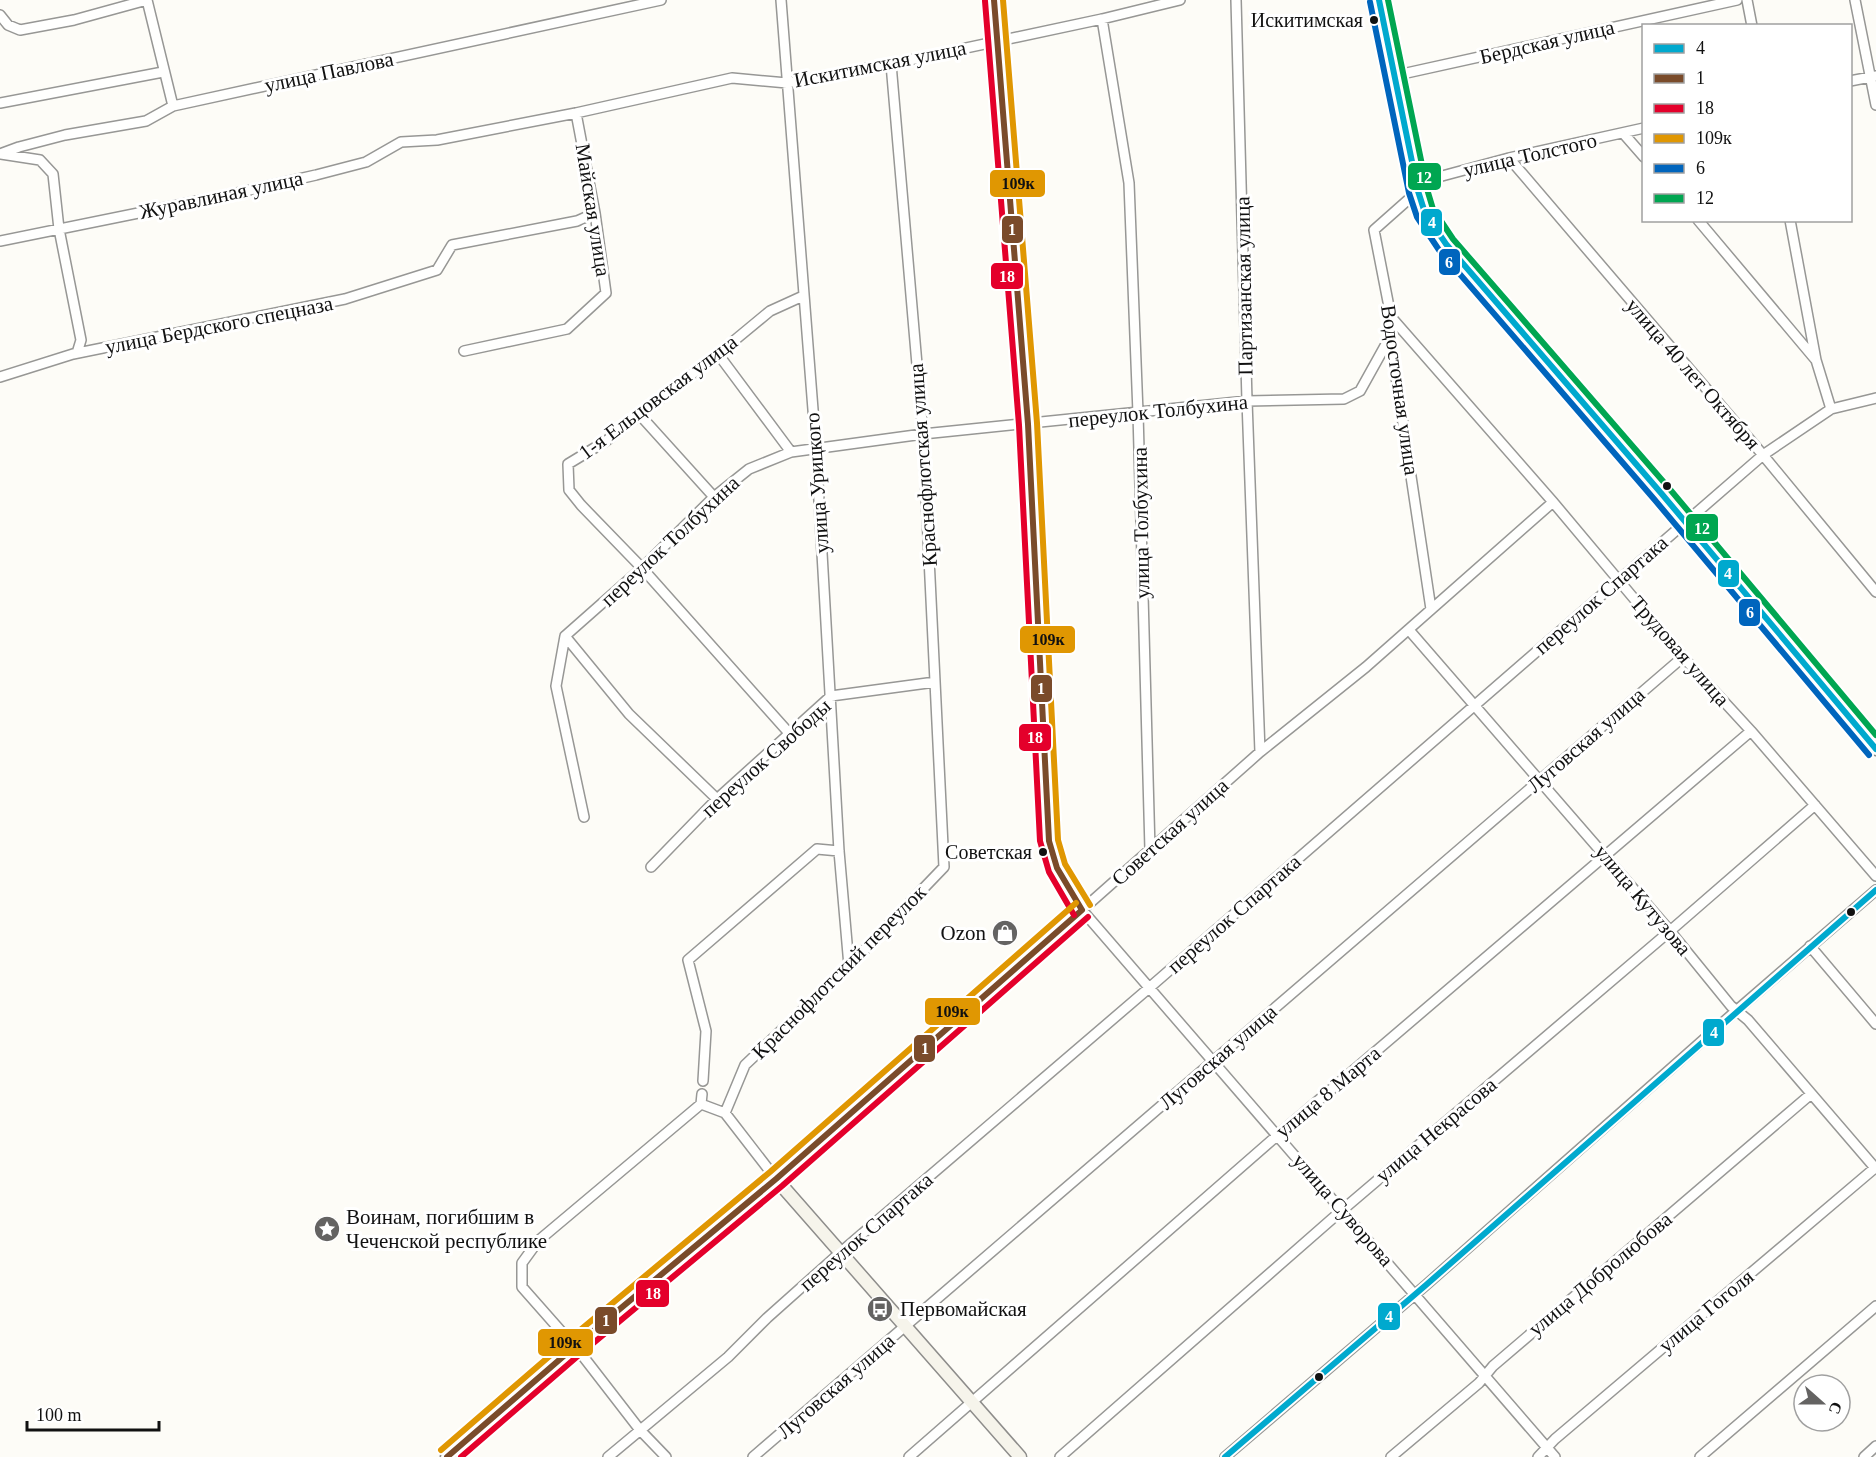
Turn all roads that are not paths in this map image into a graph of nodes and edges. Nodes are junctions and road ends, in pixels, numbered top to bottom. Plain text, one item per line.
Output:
1 (147, 0) edge
2 (661, 0) edge
3 (782, 0) edge
4 (994, 0) edge
5 (1180, 0) edge
6 (1236, 0) edge
7 (1379, 0) edge
8 (1737, 0) edge
9 (1747, 0) edge
10 (1855, 0) edge
11 (0, 15) edge
12 (1102, 19) junction
13 (1752, 24) edge
14 (997, 41) junction
15 (891, 64) junction
16 (163, 72) junction
17 (1393, 76) junction
18 (1873, 76) edge
19 (1852, 81) edge
20 (787, 82) junction
21 (0, 104) edge
22 (1876, 105) edge
23 (173, 106) junction
24 (576, 113) junction
25 (1642, 128) edge
26 (1623, 133) junction
27 (437, 140) joint
28 (0, 154) edge
29 (1642, 155) edge
30 (1509, 158) junction
31 (1417, 187) junction
32 (595, 213) junction
33 (1700, 222) edge
34 (1790, 222) edge
35 (59, 228) junction
36 (0, 241) edge
37 (803, 296) junction
38 (1390, 317) junction
39 (1390, 337) junction
40 (464, 351) dead end
41 (77, 353) junction
42 (718, 354) junction
43 (1816, 360) junction
44 (0, 377) edge
45 (1876, 398) edge
46 (1246, 400) junction
47 (1831, 410) junction
48 (1138, 413) junction
49 (639, 414) junction
50 (1028, 424) junction
51 (923, 434) junction
52 (816, 448) junction
53 (791, 452) junction
54 (1763, 455) junction
55 (714, 497) junction
56 (1553, 502) junction
57 (1686, 522) junction
58 (642, 568) junction
59 (1618, 580) junction
60 (1876, 592) edge
61 (1431, 609) junction
62 (1409, 630) junction
63 (565, 636) junction
64 (1683, 657) junction
65 (935, 682) junction
66 (831, 696) junction
67 (1474, 705) junction
68 (1751, 731) junction
69 (789, 733) junction
70 (1876, 749) edge
71 (1260, 752) junction
72 (1539, 780) junction
73 (717, 799) junction
74 (1815, 805) junction
75 (584, 817) dead end
76 (839, 850) junction
77 (1150, 850) junction
78 (1605, 856) junction
79 (651, 867) dead end
80 (944, 867) joint
81 (1876, 876) edge
82 (1876, 890) edge
83 (1082, 910) junction
84 (1671, 931) junction
85 (1810, 946) junction
86 (849, 966) junction
87 (1149, 988) junction
88 (1736, 1011) junction
89 (1876, 1024) edge
90 (1213, 1061) junction
91 (703, 1081) dead end
92 (1811, 1094) junction
93 (725, 1113) junction
94 (1278, 1135) junction
95 (1876, 1168) edge
96 (776, 1179) junction
97 (1342, 1209) junction
98 (841, 1252) junction
99 (1415, 1294) junction
100 (1876, 1306) edge
101 (906, 1326) junction
102 (573, 1348) junction
103 (1485, 1376) junction
104 (972, 1401) junction
105 (640, 1430) junction
106 (1876, 1446) edge
107 (1547, 1448) junction
108 (447, 1457) edge
109 (608, 1457) edge
110 (666, 1457) edge
111 (753, 1457) edge
112 (909, 1457) edge
113 (1020, 1457) edge
114 (1060, 1457) edge
115 (1225, 1457) edge
116 (1391, 1457) edge
117 (1538, 1457) edge
118 (1555, 1457) edge
119 (1700, 1457) edge
120 (1864, 1457) edge

1 - 11 street
1 - 16 street
2 - 23 street, улица Павлова
3 - 20 street, улица Урицкого
4 - 14 street
5 - 12 street, Искитимская улица
6 - 46 street, Партизанская улица
7 - 17 street
8 - 17 street, Бердская улица
9 - 13 street
10 - 18 street
12 - 14 street, Искитимская улица
12 - 48 street, улица Толбухина
14 - 15 street, Искитимская улица
14 - 50 street
15 - 20 street, Искитимская улица
15 - 51 street, Краснофлотская улица
16 - 21 street
16 - 23 street
17 - 31 street
18 - 19 street
18 - 22 street
20 - 24 street, Искитимская улица
20 - 37 street, улица Урицкого
23 - 28 street, улица Павлова
24 - 27 street, Искитимская улица
24 - 32 street, Майская улица
25 - 26 street, улица Толстого
26 - 29 street
26 - 30 street, улица Толстого
27 - 35 street, Журавлиная улица
28 - 35 street
30 - 31 street, улица Толстого
30 - 54 street, улица 40 лет Октября
31 - 38 street, Водосточная улица
31 - 57 street
32 - 40 street, Майская улица
32 - 41 street, улица Бердского спецназа
33 - 43 street
34 - 43 street
35 - 36 street, Журавлиная улица
35 - 41 street
37 - 42 street, 1-я Ельцовская улица
37 - 52 street, улица Урицкого
38 - 39 street, Водосточная улица
38 - 56 street, Трудовая улица
39 - 46 street, переулок Толбухина
39 - 61 street, Водосточная улица
41 - 44 street, улица Бердского спецназа
42 - 49 street, 1-я Ельцовская улица
42 - 53 street
43 - 47 street
45 - 47 street, переулок Спартака
46 - 48 street, переулок Толбухина
46 - 71 street, Партизанская улица
47 - 54 street, переулок Спартака
48 - 50 street, переулок Толбухина
48 - 77 street, улица Толбухина
49 - 55 street
49 - 58 street, 1-я Ельцовская улица
50 - 51 street, переулок Толбухина
50 - 83 street
51 - 52 street, переулок Толбухина
51 - 65 street, Краснофлотская улица
52 - 53 street, переулок Толбухина
52 - 66 street, улица Урицкого
53 - 55 street, переулок Толбухина
54 - 57 street, переулок Спартака
54 - 60 street, улица 40 лет Октября
55 - 58 street, переулок Толбухина
56 - 59 street, Трудовая улица
56 - 61 street, Советская улица
57 - 59 street, переулок Спартака
57 - 70 street
58 - 63 street, переулок Толбухина
58 - 69 street, 1-я Ельцовская улица
59 - 64 street, Трудовая улица
59 - 67 street, переулок Спартака
61 - 62 street, Советская улица
62 - 67 street, улица Кутузова
62 - 71 street, Советская улица
63 - 73 street
63 - 75 street
64 - 68 street, Трудовая улица
64 - 72 street, Луговская улица
65 - 66 street, переулок Свободы
65 - 80 street, Краснофлотская улица
66 - 69 street, переулок Свободы
66 - 76 street, улица Урицкого
67 - 72 street, улица Кутузова
67 - 87 street, переулок Спартака
68 - 74 street, Трудовая улица
68 - 78 street, улица 8 Марта
69 - 73 street, переулок Свободы
71 - 77 street, Советская улица
72 - 78 street, улица Кутузова
72 - 90 street, Луговская улица
73 - 79 street, переулок Свободы
74 - 81 street, Трудовая улица
74 - 84 street, улица Некрасова
76 - 86 street, улица Урицкого
76 - 91 street
77 - 83 street, Советская улица
78 - 84 street, улица Кутузова
78 - 94 street, улица 8 Марта
80 - 86 street, Краснофлотский переулок
82 - 85 street
83 - 87 street, улица Суворова
83 - 96 street, Советская улица
84 - 88 street, улица Кутузова
84 - 97 street, улица Некрасова
85 - 88 street
85 - 89 street
86 - 93 street, Краснофлотский переулок
87 - 90 street, улица Суворова
87 - 98 street, переулок Спартака
88 - 92 street, улица Кутузова
88 - 99 street
90 - 94 street, улица Суворова
90 - 101 street, Луговская улица
92 - 95 street, улица Кутузова
92 - 103 street, улица Добролюбова
93 - 96 street
93 - 102 street
94 - 97 street, улица Суворова
94 - 104 street, улица 8 Марта
95 - 107 street, улица Гоголя
96 - 98 street
96 - 102 street, Советская улица
97 - 99 street, улица Суворова
97 - 114 street, улица Некрасова
98 - 101 street
98 - 105 street, переулок Спартака
99 - 103 street, улица Суворова
99 - 115 street
100 - 119 street
101 - 104 street
101 - 111 street, Луговская улица
102 - 105 street
102 - 108 street, Советская улица
103 - 107 street, улица Суворова
103 - 116 street, улица Добролюбова
104 - 112 street, улица 8 Марта
104 - 113 street
105 - 109 street, переулок Спартака
105 - 110 street
106 - 120 street
107 - 117 street, улица Гоголя
107 - 118 street, улица Суворова

